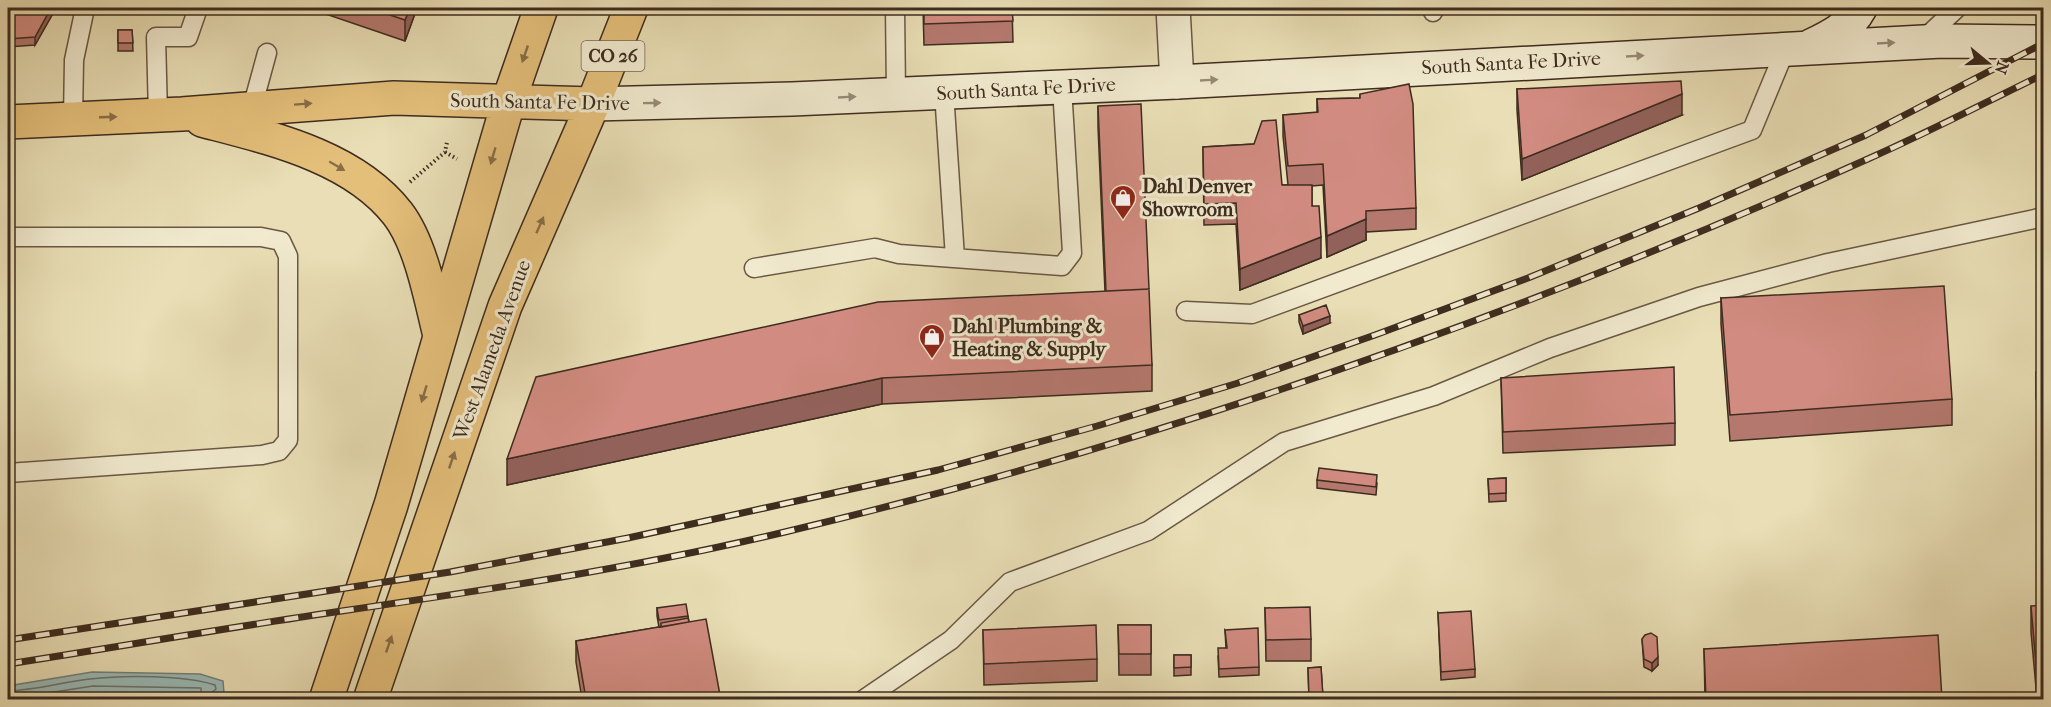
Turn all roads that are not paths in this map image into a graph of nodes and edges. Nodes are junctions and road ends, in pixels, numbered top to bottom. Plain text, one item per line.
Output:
1 (85, 8) edge
2 (198, 8) edge
3 (541, 8) edge
4 (631, 8) edge
5 (895, 8) edge
6 (1173, 8) edge
7 (1860, 8) edge
8 (1957, 8) edge
9 (1922, 41) junction
10 (2043, 42) edge
11 (1798, 47) junction
12 (267, 54) dead end
13 (1177, 82) junction
14 (1062, 87) junction
15 (944, 92) junction
16 (896, 94) junction
17 (509, 100) junction
18 (593, 104) junction
19 (252, 108) junction
20 (170, 115) junction
21 (73, 119) junction
22 (8, 122) edge
23 (2043, 217) edge
24 (8, 237) edge
25 (955, 258) junction
26 (754, 268) dead end
27 (1186, 311) dead end
28 (441, 338) junction
29 (8, 472) edge
30 (326, 699) edge
31 (370, 699) edge
32 (863, 699) edge

1 - 21 lane
2 - 20 lane
3 -> 17 main road
4 - 18 main road, West Alameda Avenue / CO 26
5 - 16 lane
6 - 13 main road
7 - 11 main road
8 - 9 lane
9 - 10 main road, South Santa Fe Drive
11 -> 9 main road, South Santa Fe Drive
13 -> 11 main road, South Santa Fe Drive
11 - 27 lane
12 - 19 lane
13 - 14 main road, South Santa Fe Drive
14 - 15 main road, South Santa Fe Drive
14 - 25 lane
15 - 16 main road, South Santa Fe Drive
15 - 25 lane
18 -> 16 main road, South Santa Fe Drive
17 - 18 main road, South Santa Fe Drive
19 -> 17 main road, South Santa Fe Drive
17 -> 28 main road
31 -> 18 main road, West Alameda Avenue
19 - 20 main road, South Santa Fe Drive
21 -> 20 main road, South Santa Fe Drive
20 -> 28 main road
21 - 22 main road, South Santa Fe Drive
23 - 32 lane
24 - 29 lane
25 - 26 lane
28 -> 30 main road

